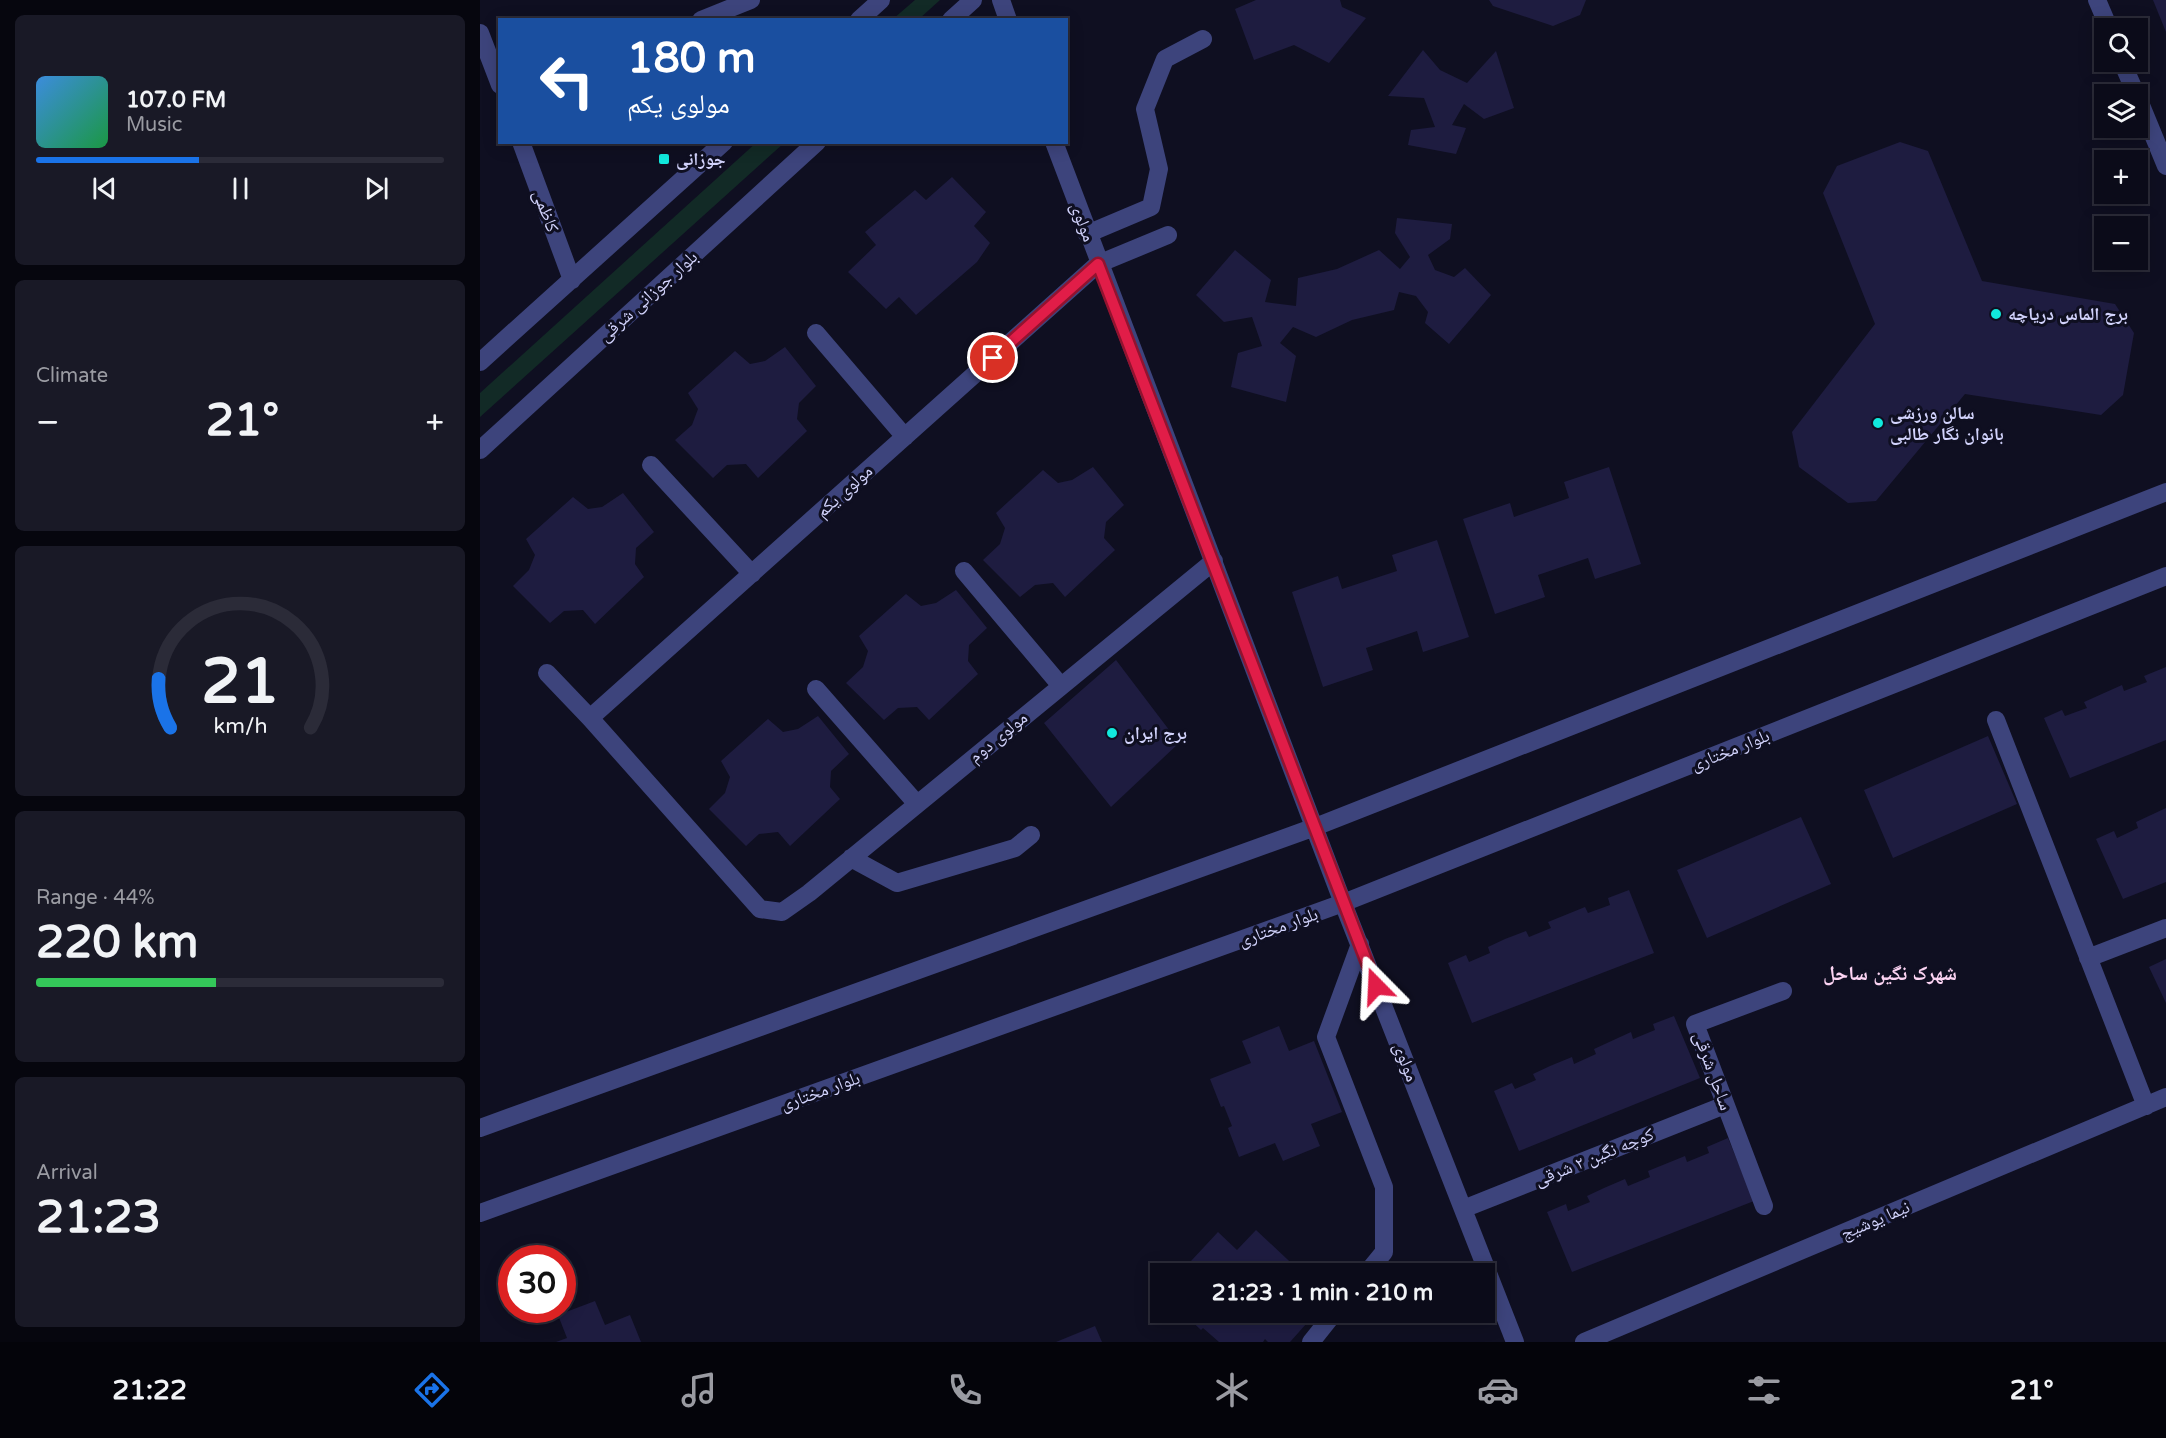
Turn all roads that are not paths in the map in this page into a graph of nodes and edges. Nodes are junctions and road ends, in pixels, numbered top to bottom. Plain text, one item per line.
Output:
1 (751, 0) edge
2 (881, 0) edge
3 (973, 0) edge
4 (1001, 0) edge
5 (2097, 0) edge
6 (706, 18) edge
7 (862, 18) edge
8 (953, 18) edge
9 (1007, 18) edge
10 (2105, 18) edge
11 (480, 33) edge
12 (1203, 39) dead end
13 (498, 80) edge
14 (2148, 123) edge
15 (522, 144) edge
16 (722, 144) edge
17 (815, 144) edge
18 (1054, 144) edge
19 (2166, 166) edge
20 (1087, 234) junction
21 (1168, 235) dead end
22 (1098, 264) junction
23 (572, 280) junction
24 (816, 333) dead end
25 (480, 362) edge
26 (905, 437) junction
27 (480, 450) edge
28 (651, 465) dead end
29 (2166, 492) edge
30 (1214, 561) junction
31 (964, 571) dead end
32 (752, 574) junction
33 (2166, 576) edge
34 (547, 673) dead end
35 (1061, 686) junction
36 (816, 688) dead end
37 (590, 717) junction
38 (1996, 720) dead end
39 (917, 804) junction
40 (1315, 827) junction
41 (1031, 835) dead end
42 (851, 858) junction
43 (1343, 903) junction
44 (2166, 928) edge
45 (1360, 944) junction
46 (2088, 958) junction
47 (1783, 991) dead end
48 (2166, 1098) edge
49 (1725, 1105) junction
50 (2146, 1106) junction
51 (480, 1128) edge
52 (1764, 1206) dead end
53 (1463, 1209) junction
54 (480, 1213) edge
55 (1375, 1263) edge
56 (1326, 1323) edge
57 (1311, 1342) edge
58 (1515, 1342) edge
59 (1584, 1342) edge

1 - 6 street
2 - 7 street
3 - 8 street
4 - 9 street
5 - 10 street
11 - 13 street
12 - 20 street
14 - 19 street
15 - 23 street, کاظمی
16 - 23 street
17 - 27 street, بلوار جوزانی شرقی
18 - 20 street, مولوی
20 - 22 street, مولوی
21 - 22 street, مولوی یکم
22 - 26 street, مولوی یکم
22 - 30 street, مولوی
23 - 25 street
24 - 26 street
26 - 32 street, مولوی یکم
28 - 32 street
29 - 40 street
30 - 35 street, مولوی دوم
30 - 40 street, مولوی
31 - 35 street
32 - 37 street, مولوی یکم
33 - 43 street, بلوار مختاری
34 - 37 street
35 - 39 street, مولوی دوم
36 - 39 street
37 - 42 street, مولوی دوم
38 - 46 street
39 - 42 street, مولوی دوم
40 - 43 street, مولوی
40 - 51 street
41 - 42 street
43 - 45 street, مولوی
43 - 54 street, بلوار مختاری
44 - 46 street
45 - 53 street, مولوی
45 - 55 street
46 - 50 street
47 - 49 street, ساحل شرقی
48 - 50 street, نیما یوشیج
49 - 52 street, ساحل شرقی
49 - 53 street, کوچه نگین ۲ شرقی
50 - 59 street, نیما یوشیج
53 - 58 street, مولوی
56 - 57 street

